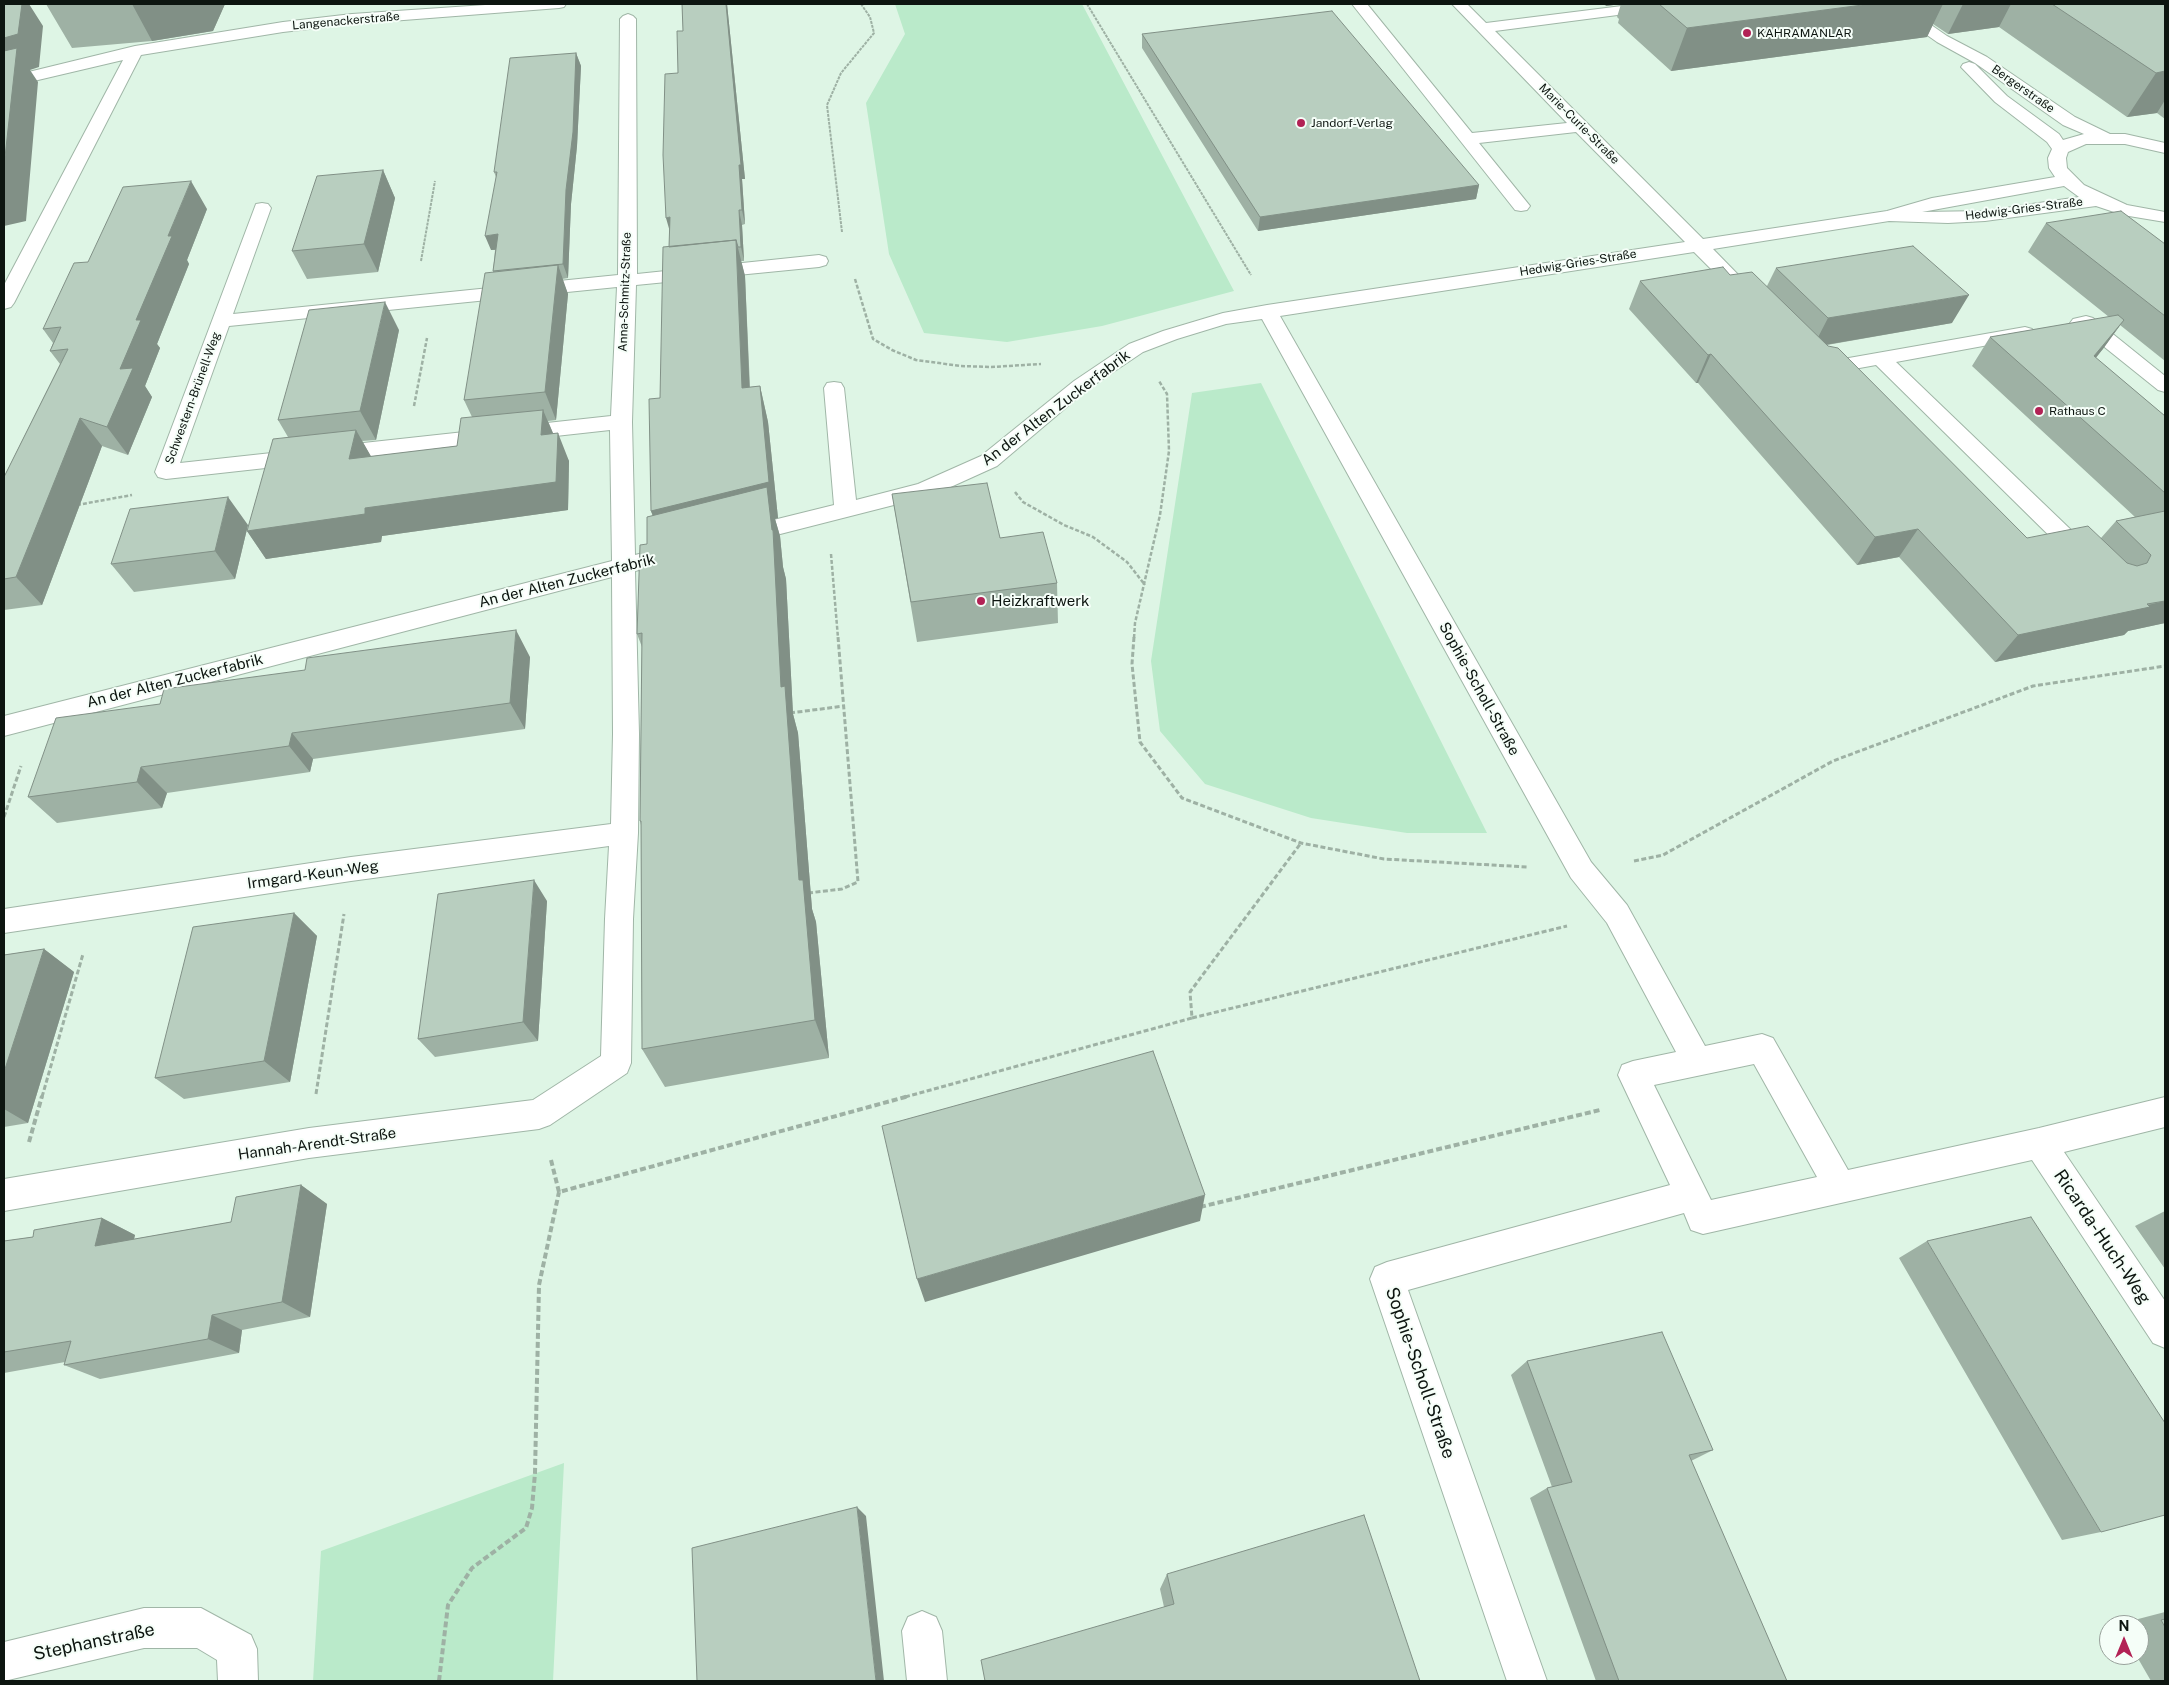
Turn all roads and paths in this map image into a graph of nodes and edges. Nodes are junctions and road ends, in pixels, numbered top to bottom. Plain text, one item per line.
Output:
1 (558, 4) edge
2 (862, 4) edge
3 (1087, 4) edge
4 (1359, 4) edge
5 (1459, 4) edge
6 (1671, 4) edge
7 (1892, 4) edge
8 (628, 19) dead end
9 (1483, 28) junction
10 (1942, 39) junction
11 (135, 51) junction
12 (4, 81) edge
13 (1581, 126) junction
14 (2104, 138) junction
15 (1467, 139) junction
16 (2165, 148) edge
17 (2061, 149) junction
18 (2067, 180) junction
19 (435, 181) dead end
20 (2098, 200) junction
21 (1521, 206) dead end
22 (262, 208) dead end
23 (1890, 216) junction
24 (2165, 217) edge
25 (843, 239) dead end
26 (1698, 245) junction
27 (819, 261) dead end
28 (854, 275) dead end
29 (627, 280) junction
30 (434, 301) junction
31 (4, 302) edge
32 (414, 302) junction
33 (1760, 307) edge
34 (1269, 311) junction
35 (221, 321) junction
36 (1136, 348) junction
37 (1808, 355) edge
38 (1882, 360) junction
39 (1043, 364) dead end
40 (2165, 386) edge
41 (834, 388) dead end
42 (621, 422) junction
43 (407, 446) junction
44 (989, 461) junction
45 (166, 472) junction
46 (73, 506) dead end
47 (837, 512) junction
48 (623, 566) junction
49 (2098, 570) edge
50 (1145, 585) junction
51 (2165, 666) edge
52 (844, 706) junction
53 (787, 713) edge
54 (4, 726) edge
55 (624, 833) junction
56 (1302, 843) junction
57 (351, 869) junction
58 (1581, 870) junction
59 (803, 894) edge
60 (97, 907) junction
61 (1616, 914) junction
62 (4, 921) edge
63 (1192, 1018) junction
64 (1697, 1062) junction
65 (1644, 1099) junction
66 (2165, 1112) edge
67 (539, 1114) junction
68 (309, 1143) junction
69 (2039, 1143) junction
70 (1840, 1186) junction
71 (558, 1192) junction
72 (9, 1194) edge
73 (1692, 1194) junction
74 (1195, 1208) edge
75 (2165, 1332) edge
76 (922, 1631) dead end
77 (4, 1662) edge
78 (238, 1681) edge
79 (439, 1681) edge
80 (927, 1681) edge
81 (1527, 1681) edge

1 - 11 street, Langenackerstraße
2 - 25 path
3 - 34 path
4 - 15 street
5 - 9 street, Marie-Curie-Straße
6 - 9 street
7 - 10 street, Bergerstraße
8 - 29 street, Anna-Schmitz-Straße
9 - 13 street, Marie-Curie-Straße
10 - 14 street, Bergerstraße
10 - 17 street, Bergerstraße
11 - 12 street, Langenackerstraße
11 - 31 street
13 - 15 street
13 - 26 street, Marie-Curie-Straße
14 - 16 street, Bergerstraße
14 - 17 street, Bergerstraße
15 - 21 street
17 - 18 street
18 - 20 street
18 - 23 street, Hedwig-Gries-Straße
19 - 32 path
20 - 23 street, Hedwig-Gries-Straße
20 - 24 street
22 - 35 street, Schwestern-Brünell-Weg
23 - 26 street, Hedwig-Gries-Straße
26 - 33 street, Marie-Curie-Straße
26 - 34 street, Hedwig-Gries-Straße
27 - 29 street, Schwestern-Brünell-Weg
28 - 39 path
29 - 30 street, Schwestern-Brünell-Weg
29 - 42 street, Anna-Schmitz-Straße
30 - 32 street, Schwestern-Brünell-Weg
30 - 43 path
32 - 35 street, Schwestern-Brünell-Weg
34 - 36 street, An der Alten Zuckerfabrik
34 - 58 street, Sophie-Scholl-Straße
35 - 45 street, Schwestern-Brünell-Weg
36 - 44 street, An der Alten Zuckerfabrik
36 - 50 path
37 - 38 street
38 - 40 street
38 - 49 street
41 - 47 street
42 - 43 street, Schwestern-Brünell-Weg
42 - 48 street, Anna-Schmitz-Straße
43 - 45 street, Schwestern-Brünell-Weg
44 - 47 street, An der Alten Zuckerfabrik
44 - 50 path
45 - 46 path
47 - 48 street, An der Alten Zuckerfabrik
47 - 52 path
48 - 54 street, An der Alten Zuckerfabrik
48 - 55 street
50 - 56 path
51 - 58 path
52 - 53 path
52 - 59 path
55 - 57 street, Irmgard-Keun-Weg
55 - 67 street, Hannah-Arendt-Straße
56 - 58 path
56 - 63 path
57 - 60 street, Irmgard-Keun-Weg
57 - 68 path
58 - 61 street, Sophie-Scholl-Straße
60 - 62 street, Irmgard-Keun-Weg
60 - 72 path
61 - 63 path
61 - 64 street, Sophie-Scholl-Straße
63 - 71 path
64 - 65 street
64 - 70 street
65 - 73 street
65 - 74 path
66 - 69 street
67 - 68 street, Hannah-Arendt-Straße
67 - 71 path
68 - 72 street, Hannah-Arendt-Straße
69 - 70 street
69 - 75 street, Ricarda-Huch-Weg
70 - 73 street
71 - 79 path
73 - 81 street, Sophie-Scholl-Straße
76 - 80 street
77 - 78 street, Stephanstraße

